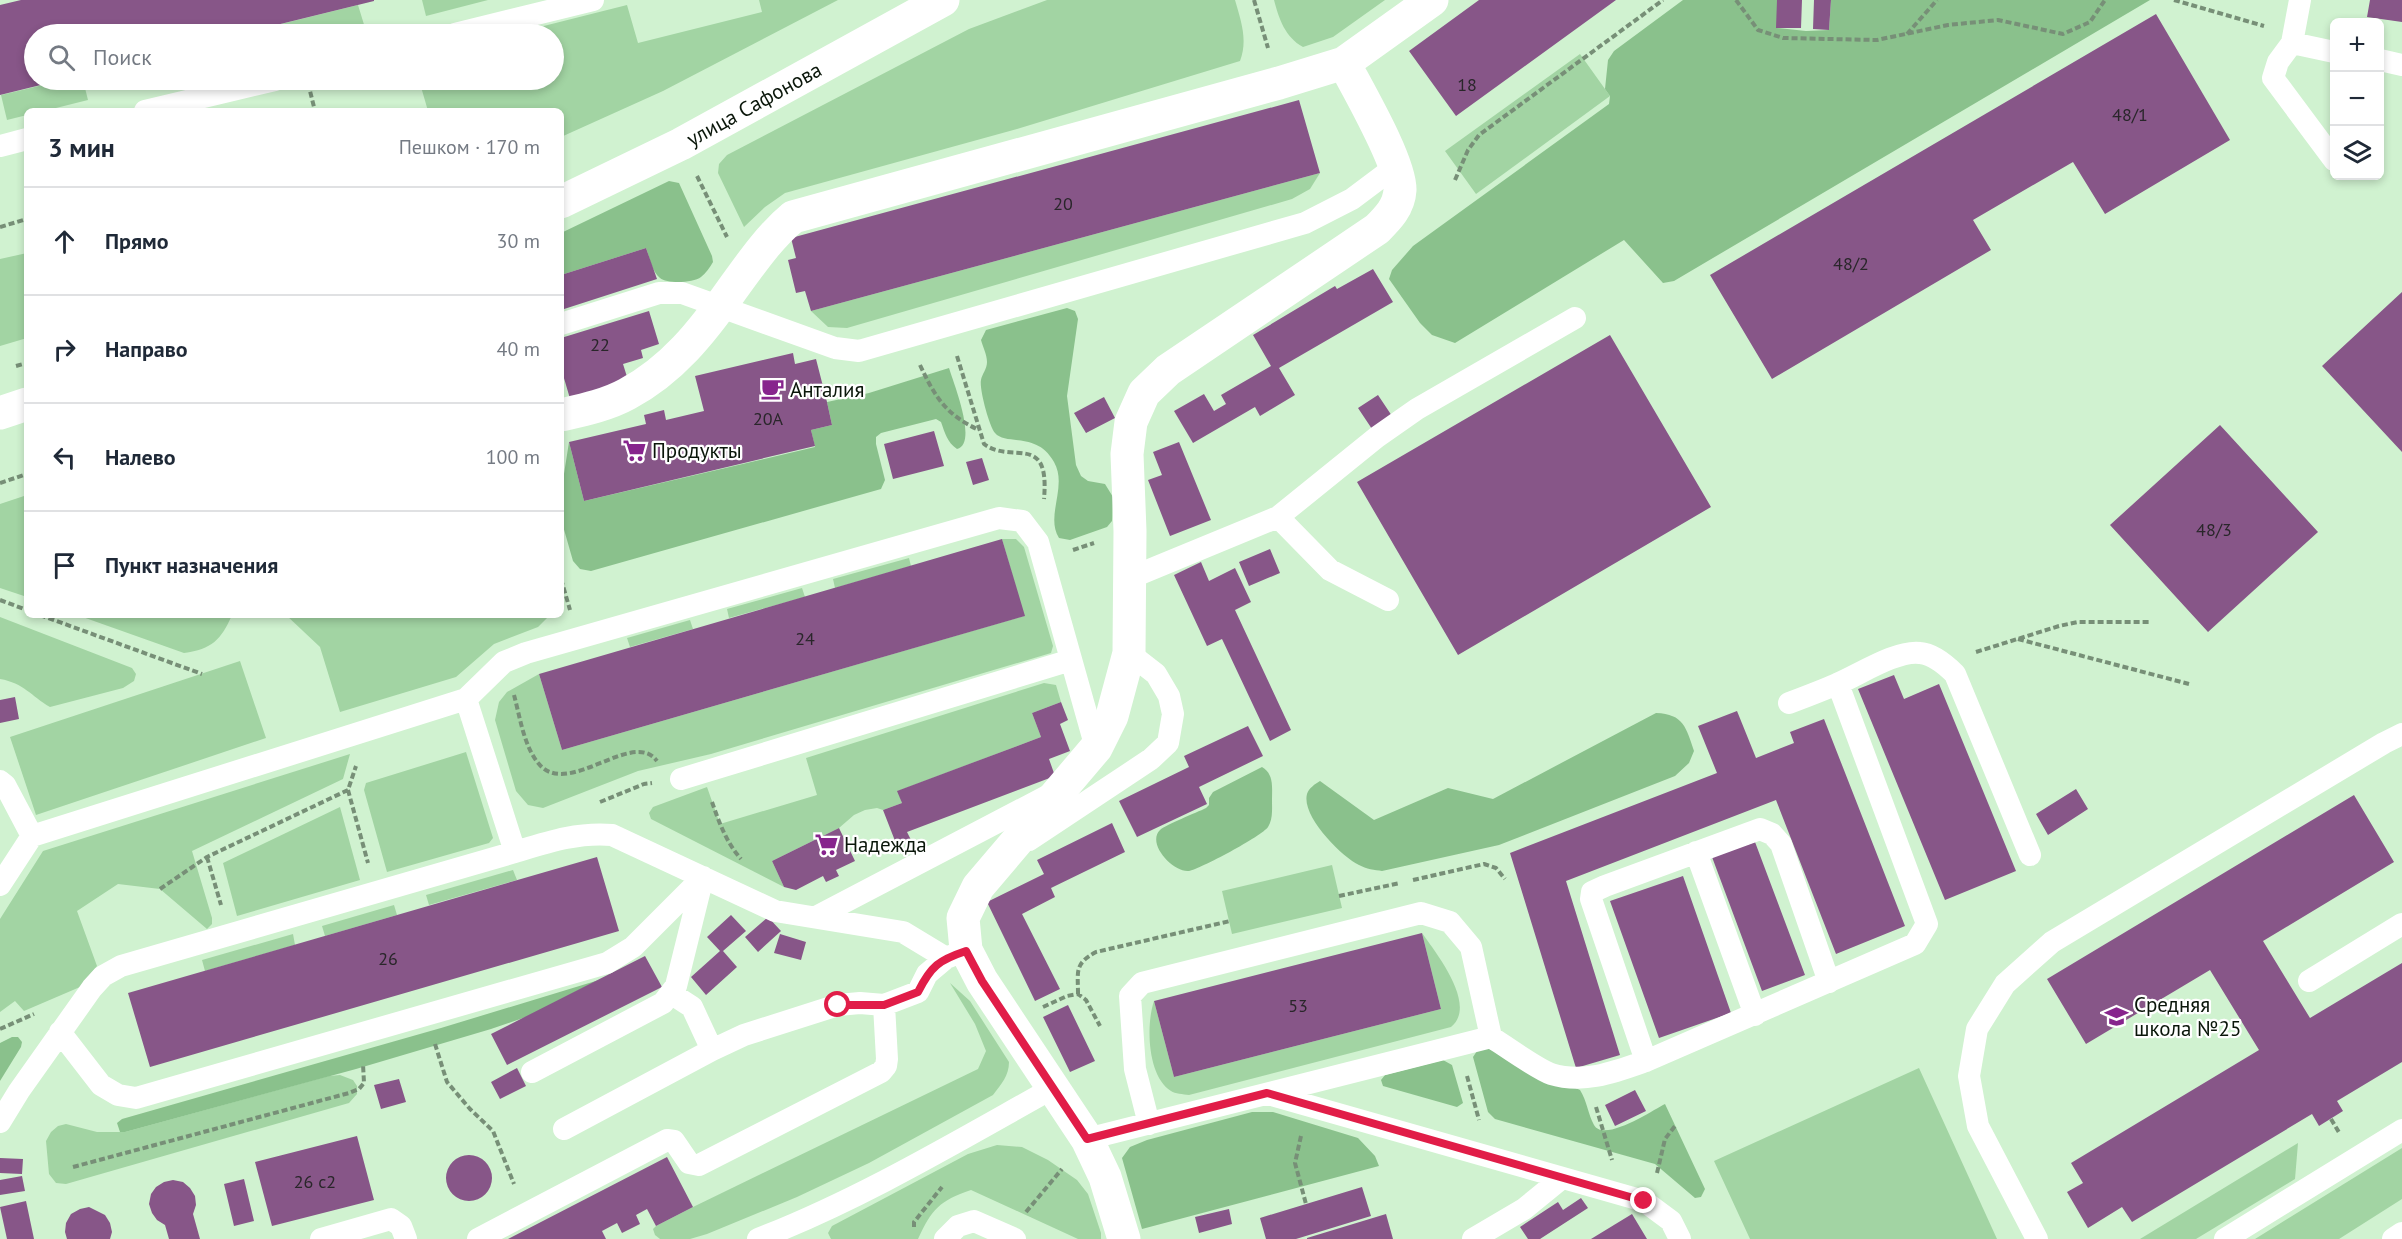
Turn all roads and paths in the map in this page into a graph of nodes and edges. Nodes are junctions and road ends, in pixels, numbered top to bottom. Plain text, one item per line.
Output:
1 (593, 0) edge
2 (943, 0) edge
3 (1254, 0) edge
4 (1432, 0) edge
5 (1663, 0) edge
6 (1737, 0) edge
7 (1937, 0) edge
8 (2105, 0) edge
9 (2174, 0) edge
10 (2300, 0) edge
11 (496, 24) edge
12 (1906, 35) junction
13 (2293, 38) junction
14 (2330, 51) edge
15 (2384, 61) edge
16 (1344, 63) junction
17 (2402, 65) edge
18 (1279, 83) junction
19 (233, 90) edge
20 (310, 90) edge
21 (158, 108) edge
22 (314, 108) edge
23 (24, 140) edge
24 (0, 146) edge
25 (2330, 155) edge
26 (1396, 166) junction
27 (698, 178) dead end
28 (1455, 180) dead end
29 (564, 201) edge
30 (24, 220) edge
31 (0, 227) edge
32 (745, 272) junction
33 (720, 308) junction
34 (1575, 318) dead end
35 (564, 323) edge
36 (948, 327) junction
37 (919, 364) dead end
38 (24, 405) edge
39 (0, 413) edge
40 (564, 414) edge
41 (980, 431) junction
42 (24, 475) edge
43 (0, 483) edge
44 (1278, 517) junction
45 (1130, 531) junction
46 (1041, 551) junction
47 (1130, 578) junction
48 (564, 590) edge
49 (0, 600) edge
50 (567, 600) dead end
51 (1388, 600) dead end
52 (24, 609) edge
53 (48, 618) edge
54 (2151, 622) dead end
55 (2018, 638) junction
56 (1129, 653) junction
57 (1071, 660) junction
58 (504, 662) junction
59 (1944, 663) junction
60 (202, 674) dead end
61 (1838, 684) junction
62 (2189, 684) dead end
63 (466, 699) junction
64 (1789, 703) dead end
65 (367, 731) junction
66 (2402, 734) edge
67 (1096, 748) junction
68 (658, 762) dead end
69 (703, 773) junction
70 (681, 779) dead end
71 (0, 781) edge
72 (644, 784) dead end
73 (1061, 789) junction
74 (348, 790) junction
75 (604, 799) dead end
76 (32, 836) junction
77 (515, 852) junction
78 (1696, 852) junction
79 (365, 853) dead end
80 (2030, 855) dead end
81 (207, 857) junction
82 (1002, 858) junction
83 (746, 865) dead end
84 (703, 877) junction
85 (1505, 879) dead end
86 (0, 885) edge
87 (160, 889) dead end
88 (1339, 896) dead end
89 (816, 917) junction
90 (1230, 921) dead end
91 (2402, 924) edge
92 (229, 934) junction
93 (956, 954) junction
94 (2309, 981) dead end
95 (1829, 982) junction
96 (672, 994) junction
97 (1078, 994) junction
98 (884, 1005) junction
99 (425, 1015) junction
100 (1755, 1015) junction
101 (1010, 1024) junction
102 (60, 1032) junction
103 (360, 1034) junction
104 (1132, 1035) junction
105 (1491, 1037) junction
106 (1458, 1045) junction
107 (712, 1050) junction
108 (1646, 1061) junction
109 (532, 1072) dead end
110 (1587, 1078) junction
111 (1053, 1088) junction
112 (1267, 1093) junction
113 (0, 1122) edge
114 (1149, 1124) junction
115 (1675, 1126) dead end
116 (1480, 1127) dead end
117 (564, 1129) dead end
118 (2402, 1130) edge
119 (1087, 1139) junction
120 (937, 1152) junction
121 (1296, 1162) dead end
122 (1613, 1163) dead end
123 (73, 1167) dead end
124 (1656, 1176) dead end
125 (1562, 1178) junction
126 (1306, 1204) dead end
127 (525, 1213) junction
128 (2402, 1233) edge
129 (913, 1235) dead end
130 (1011, 1237) edge
131 (1122, 1238) edge
132 (321, 1239) edge
133 (406, 1239) edge
134 (478, 1239) edge
135 (758, 1239) edge
136 (945, 1239) edge
137 (1473, 1239) edge
138 (1680, 1239) edge
139 (2037, 1239) edge
140 (2225, 1239) edge
141 (2393, 1239) edge

1 - 11 lane
2 - 29 street, улица Сафонова
3 - 18 path
4 - 16 street
5 - 28 path
6 - 12 path
7 - 12 path
8 - 12 path
9 - 13 path
10 - 13 lane
13 - 14 lane
13 - 25 lane
15 - 17 lane
16 - 18 street
16 - 26 street
18 - 32 street
19 - 21 lane
20 - 22 path
23 - 24 lane
26 - 36 lane
26 - 45 street
27 - 32 path
30 - 31 path
32 - 33 street
33 - 35 lane
33 - 36 lane
33 - 40 street
34 - 44 lane
36 - 41 path
37 - 41 path
38 - 39 street
41 - 46 path
42 - 43 path
44 - 47 lane
44 - 51 lane
45 - 46 path
45 - 47 street
46 - 57 lane
46 - 58 lane
47 - 56 street
48 - 50 path
49 - 52 path
53 - 60 path
54 - 55 path
55 - 59 path
55 - 62 path
56 - 67 street
56 - 82 lane
57 - 67 lane
57 - 69 lane
58 - 63 lane
58 - 68 path
59 - 61 lane
59 - 80 lane
61 - 64 lane
61 - 95 lane
63 - 65 lane
63 - 77 lane
65 - 74 path
65 - 76 lane
66 - 139 lane
67 - 73 street
69 - 70 lane
69 - 83 path
71 - 76 lane
72 - 75 path
73 - 82 street
73 - 89 lane
74 - 79 path
74 - 81 path
76 - 86 lane
77 - 84 lane
77 - 92 lane
78 - 95 lane
78 - 100 lane
78 - 108 lane
81 - 87 path
81 - 92 path
82 - 93 street
84 - 89 lane
84 - 96 lane
84 - 99 lane
85 - 88 path
89 - 93 lane
90 - 97 path
91 - 94 lane
92 - 102 lane
93 - 98 lane
93 - 101 street
95 - 100 lane
96 - 107 lane
96 - 109 lane
97 - 101 path
97 - 104 path
98 - 107 lane
98 - 127 lane
99 - 103 lane
99 - 127 path
100 - 108 lane
101 - 111 street
102 - 103 lane
102 - 113 lane
103 - 123 path
104 - 105 lane
104 - 114 lane
105 - 106 lane
105 - 110 lane
106 - 112 lane
106 - 116 path
107 - 117 lane
108 - 110 lane
110 - 122 path
111 - 119 street
111 - 120 lane
112 - 114 lane
112 - 125 lane
114 - 119 lane
115 - 124 path
118 - 140 lane
119 - 130 path
119 - 131 street
120 - 129 path
120 - 135 lane
121 - 126 path
125 - 137 lane
125 - 138 lane
127 - 134 lane
128 - 141 lane
130 - 136 lane
132 - 133 lane

